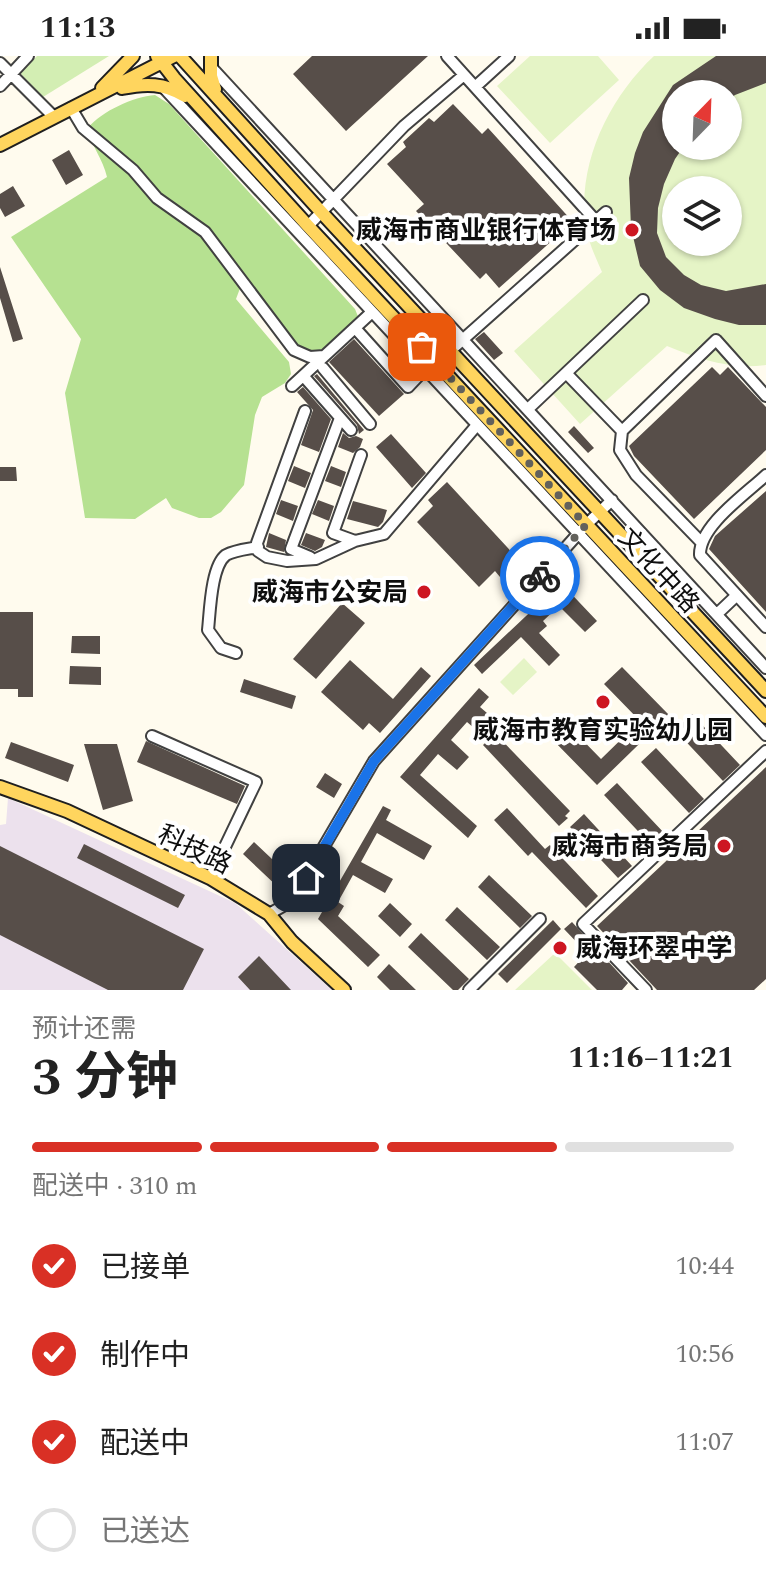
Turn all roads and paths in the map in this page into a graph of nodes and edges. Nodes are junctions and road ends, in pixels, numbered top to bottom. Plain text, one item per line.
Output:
1 (28, 56) edge
2 (133, 56) edge
3 (174, 56) edge
4 (180, 56) edge
5 (447, 56) edge
6 (509, 56) edge
7 (160, 60) edge
8 (211, 61) edge
9 (0, 63) edge
10 (12, 74) junction
11 (464, 75) junction
12 (0, 86) edge
13 (163, 86) junction
14 (475, 87) junction
15 (96, 95) junction
16 (218, 96) junction
17 (196, 103) junction
18 (71, 108) junction
19 (54, 117) junction
20 (0, 145) edge
21 (334, 202) junction
22 (606, 212) dead end
23 (323, 214) junction
24 (596, 221) junction
25 (308, 226) junction
26 (643, 300) dead end
27 (372, 312) junction
28 (355, 328) junction
29 (463, 339) junction
30 (450, 351) junction
31 (323, 362) junction
32 (425, 369) junction
33 (566, 373) junction
34 (306, 379) dead end
35 (337, 385) junction
36 (292, 386) dead end
37 (766, 396) edge
38 (323, 398) junction
39 (528, 409) junction
40 (305, 411) dead end
41 (340, 418) junction
42 (370, 424) dead end
43 (477, 425) junction
44 (351, 430) dead end
45 (622, 431) junction
46 (361, 455) dead end
47 (766, 475) edge
48 (612, 500) junction
49 (599, 512) junction
50 (582, 530) junction
51 (355, 541) junction
52 (701, 542) junction
53 (258, 547) junction
54 (316, 559) junction
55 (736, 596) junction
56 (717, 614) junction
57 (766, 627) edge
58 (236, 653) dead end
59 (766, 668) edge
60 (766, 691) edge
61 (766, 717) edge
62 (766, 735) edge
63 (152, 736) dead end
64 (766, 751) edge
65 (0, 787) edge
66 (210, 878) junction
67 (269, 914) junction
68 (540, 919) dead end
69 (344, 990) edge
70 (469, 990) edge
71 (646, 990) edge

1 - 10 street
2 - 15 main road
3 - 7 main road
4 - 16 main road, 文化中路
5 - 11 street
6 - 14 street
7 - 15 main road
7 - 17 main road, 文化中路
8 - 16 main road
8 - 21 street
9 - 10 street
10 - 12 street
10 - 19 street
11 - 14 street
11 - 21 street
13 - 15 main road
13 - 17 main road
13 - 27 street
14 - 24 street
15 - 18 main road
16 - 23 main road, 文化中路
17 - 25 main road, 文化中路
18 - 19 main road
18 - 31 street
19 - 20 main road
21 - 23 street
21 - 29 street
22 - 24 street
23 - 25 street
23 - 30 main road, 文化中路
24 - 29 street
25 - 50 main road, 文化中路
26 - 33 street
27 - 28 street
27 - 32 street
28 - 31 street
28 - 32 street
29 - 30 street
29 - 39 street
30 - 49 main road, 文化中路
31 - 35 street
31 - 36 street
32 - 43 street
33 - 39 street
33 - 45 street
34 - 38 street
35 - 38 street
35 - 42 street
37 - 45 street
38 - 41 street
39 - 48 street
40 - 53 street
41 - 44 street
41 - 54 street
43 - 50 street
43 - 51 street
45 - 52 street
46 - 51 street
47 - 52 street
48 - 49 street
48 - 56 street
49 - 50 street
49 - 60 main road, 文化中路
50 - 61 main road, 文化中路
50 - 62 street
50 - 67 street
51 - 54 street
52 - 55 street
53 - 54 street
53 - 58 street
55 - 56 street
55 - 57 street
56 - 59 street
63 - 66 street
64 - 71 street
65 - 66 main road, 科技路
66 - 67 main road, 科技路
67 - 69 main road, 科技路
68 - 70 street

